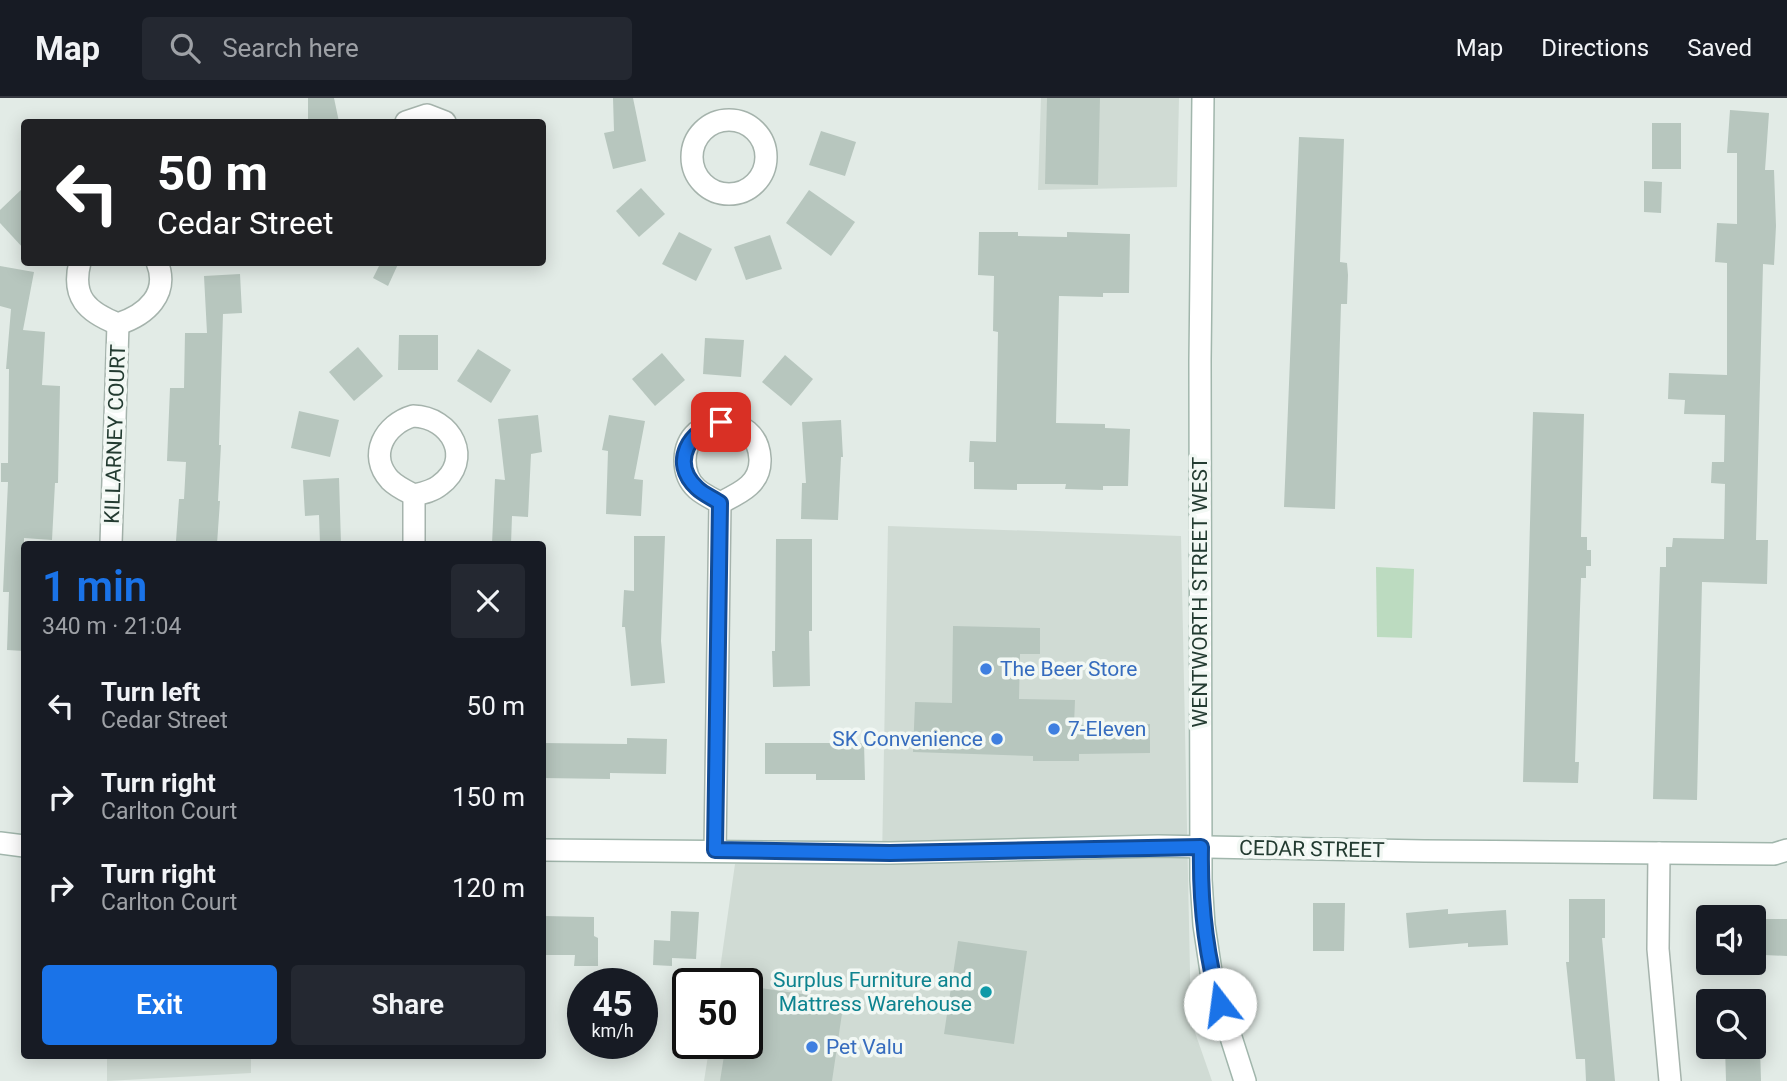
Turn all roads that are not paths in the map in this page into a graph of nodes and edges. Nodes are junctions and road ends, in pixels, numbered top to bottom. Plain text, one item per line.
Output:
1 (1203, 98) edge
2 (433, 112) edge
3 (414, 119) edge
4 (79, 266) edge
5 (158, 266) edge
6 (118, 324) junction
7 (414, 495) dead end
8 (720, 503) dead end
9 (111, 541) edge
10 (414, 541) edge
11 (0, 843) edge
12 (21, 846) edge
13 (1201, 847) junction
14 (546, 850) edge
15 (715, 850) junction
16 (1787, 850) edge
17 (1659, 853) junction
18 (1245, 1081) edge
19 (1670, 1081) edge

1 - 13 street, WENTWORTH STREET WEST
2 - 3 street
4 - 6 street, KILLARNEY COURT
5 - 6 street, KILLARNEY COURT
6 - 9 street, KILLARNEY COURT
7 - 10 street
8 - 15 street
11 - 12 street
13 - 15 street, CEDAR STREET
13 - 17 street, CEDAR STREET
13 - 18 street, WENTWORTH STREET WEST
14 - 15 street, CEDAR STREET
16 - 17 street, CEDAR STREET
17 - 19 street

